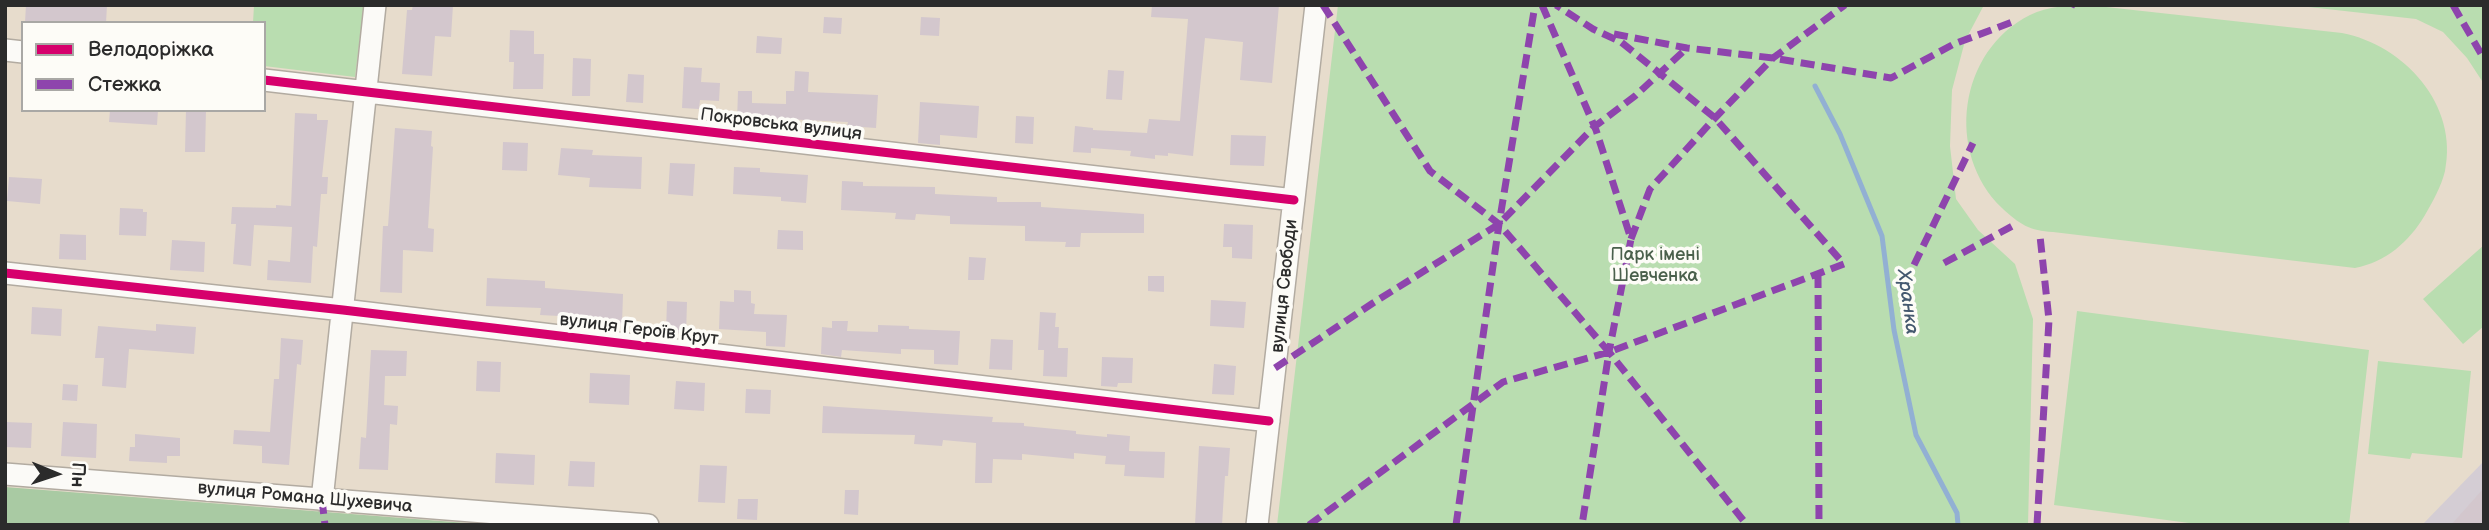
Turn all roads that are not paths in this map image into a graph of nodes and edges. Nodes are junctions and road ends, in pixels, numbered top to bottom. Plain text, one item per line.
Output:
1 (375, 5) edge
2 (1316, 5) edge
3 (266, 80) edge
4 (364, 92) junction
5 (1294, 200) junction
6 (5, 273) edge
7 (343, 310) junction
8 (1269, 421) junction
9 (5, 474) edge
10 (322, 500) junction
11 (648, 525) edge
12 (1257, 525) edge

1 - 4 street
2 - 5 street, вулиця Свободи
3 - 4 street, Покровська вулиця
4 - 5 street, Покровська вулиця
4 - 7 street
5 - 8 street, вулиця Свободи
6 - 7 street, вулиця Героїв Крут
7 - 8 street, вулиця Героїв Крут
7 - 10 street
8 - 12 street, вулиця Свободи
9 - 10 street, вулиця Романа Шухевича
10 - 11 street, вулиця Романа Шухевича

